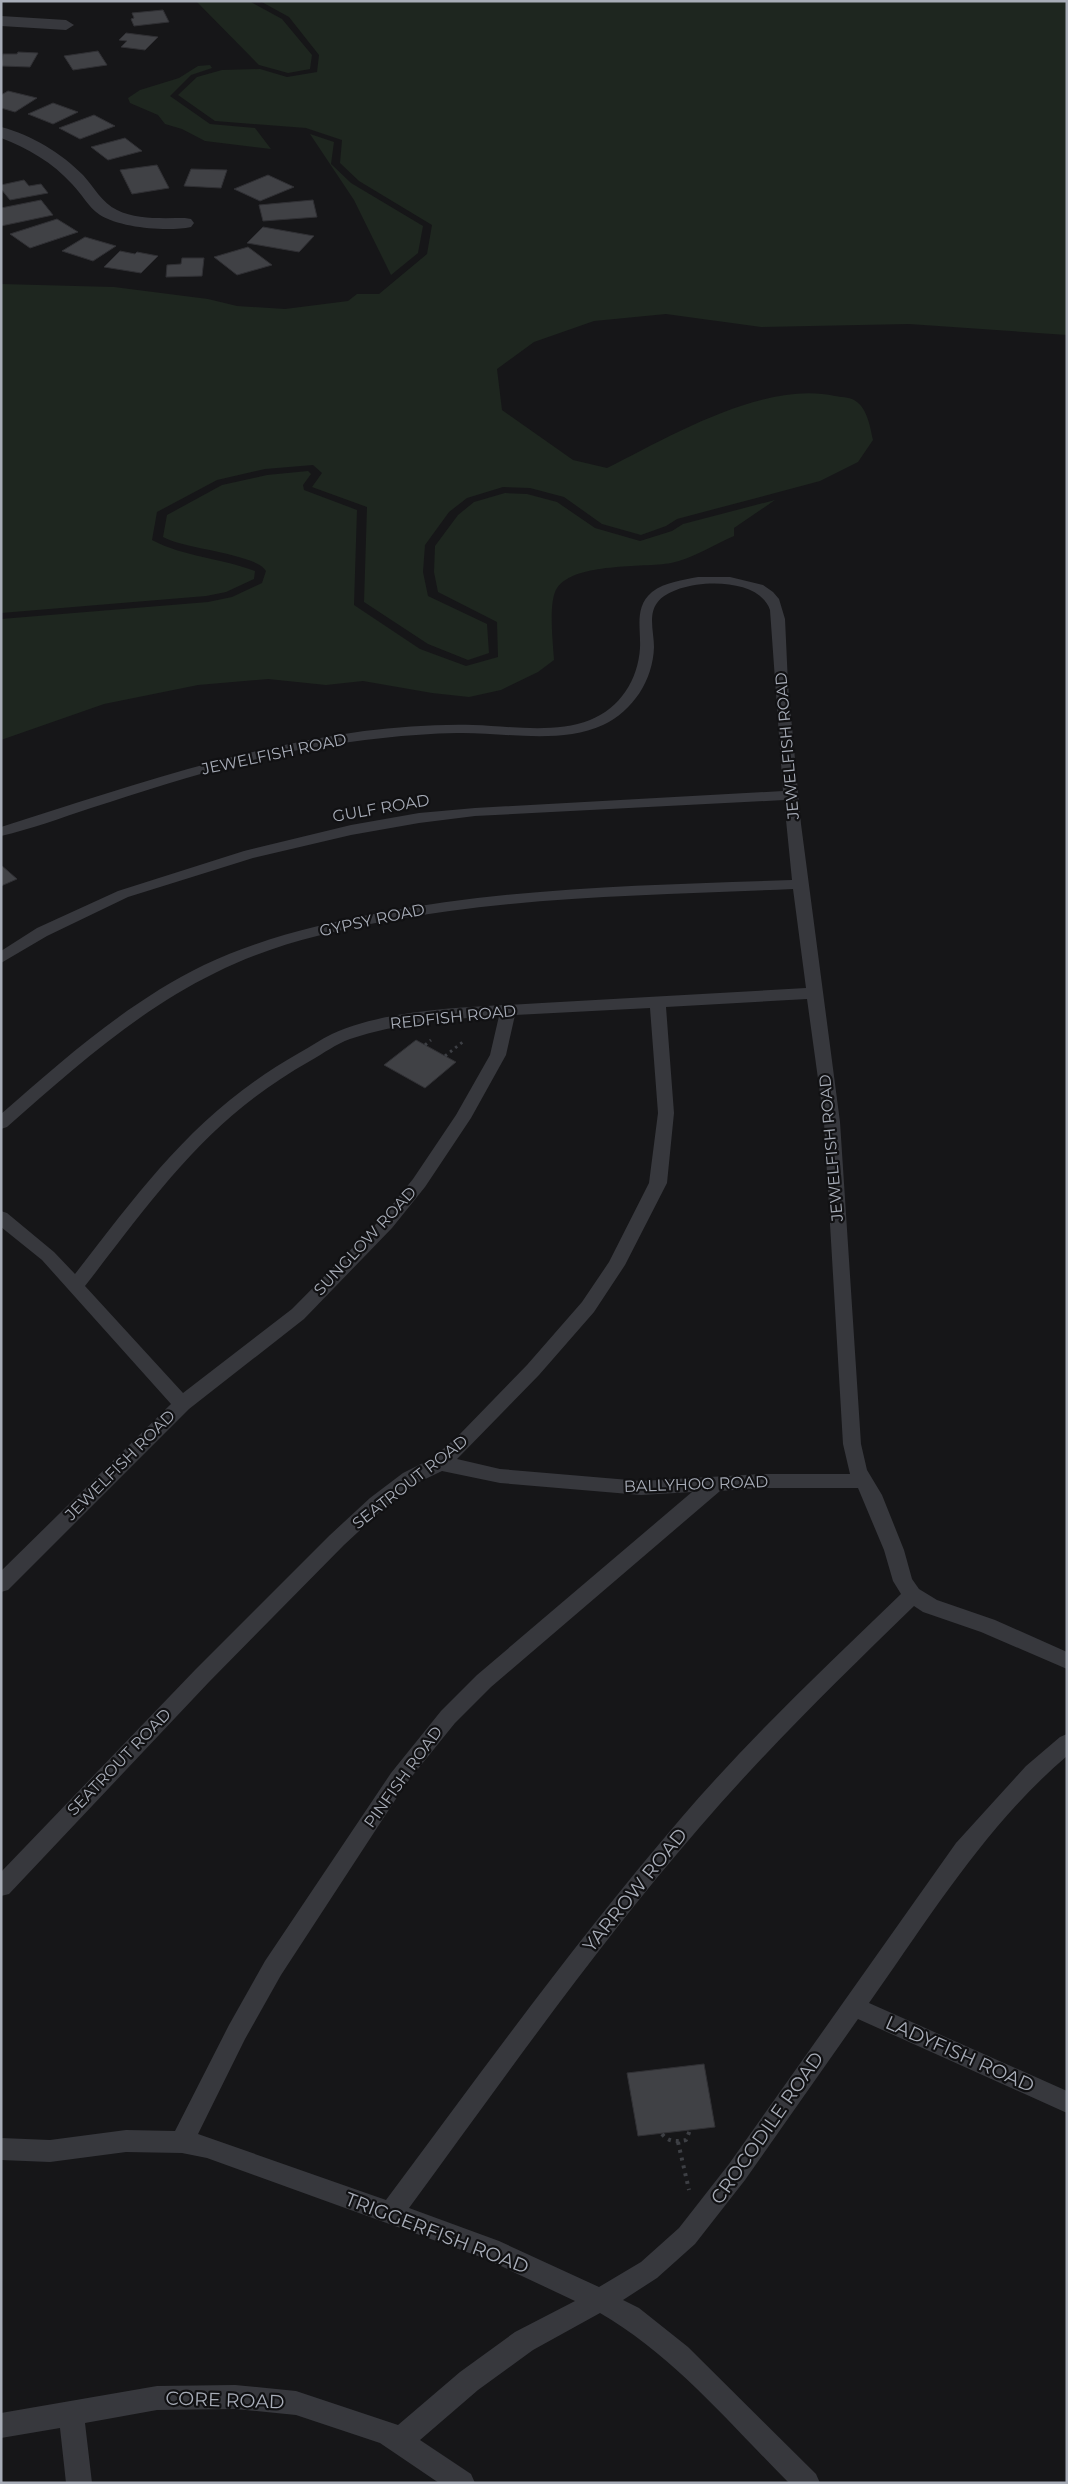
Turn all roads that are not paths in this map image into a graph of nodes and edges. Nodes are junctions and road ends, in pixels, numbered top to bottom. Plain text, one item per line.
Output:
1 (1, 21) edge
2 (66, 25) dead end
3 (1, 132) edge
4 (184, 223) dead end
5 (790, 795) junction
6 (1, 832) edge
7 (800, 884) junction
8 (1, 958) edge
9 (814, 993) junction
10 (658, 1001) junction
11 (508, 1010) junction
12 (1, 1123) edge
13 (1, 1217) edge
14 (76, 1285) junction
15 (182, 1404) junction
16 (440, 1463) junction
17 (864, 1481) junction
18 (714, 1486) junction
19 (1, 1584) edge
20 (912, 1595) junction
21 (1067, 1662) edge
22 (1067, 1743) edge
23 (1, 1887) edge
24 (852, 2006) junction
25 (1067, 2102) edge
26 (182, 2142) junction
27 (1, 2149) edge
28 (390, 2214) junction
29 (600, 2300) junction
30 (71, 2413) junction
31 (1, 2426) edge
32 (399, 2441) junction
33 (80, 2483) edge
34 (462, 2483) edge
35 (806, 2483) edge

1 - 2 street
3 - 4 street
5 - 6 lane, JEWELFISH ROAD
5 - 7 lane, JEWELFISH ROAD
5 - 8 lane, GULF ROAD
7 - 9 lane, JEWELFISH ROAD
7 - 12 lane, GYPSY ROAD
9 - 10 lane, REDFISH ROAD
9 - 17 lane, JEWELFISH ROAD
10 - 11 lane, REDFISH ROAD
10 - 16 lane, SEATROUT ROAD
11 - 14 lane, REDFISH ROAD
11 - 15 lane, SUNGLOW ROAD
13 - 14 lane, JEWELFISH ROAD
14 - 15 lane, JEWELFISH ROAD
15 - 19 lane, JEWELFISH ROAD
16 - 18 lane, BALLYHOO ROAD
16 - 23 lane, SEATROUT ROAD
17 - 18 lane, BALLYHOO ROAD
17 - 20 lane, JEWELFISH ROAD
18 - 26 lane, PINFISH ROAD
20 - 21 lane
20 - 28 lane, YARROW ROAD
22 - 24 lane, CROCODILE ROAD
24 - 25 lane, LADYFISH ROAD
24 - 29 lane, CROCODILE ROAD
26 - 27 lane, TRIGGERFISH ROAD
26 - 28 lane, TRIGGERFISH ROAD
28 - 29 lane, TRIGGERFISH ROAD
29 - 32 lane, CROCODILE ROAD
29 - 35 lane, TRIGGERFISH ROAD
30 - 31 lane, CORE ROAD
30 - 32 lane, CORE ROAD
30 - 33 lane
32 - 34 lane, CORE ROAD

